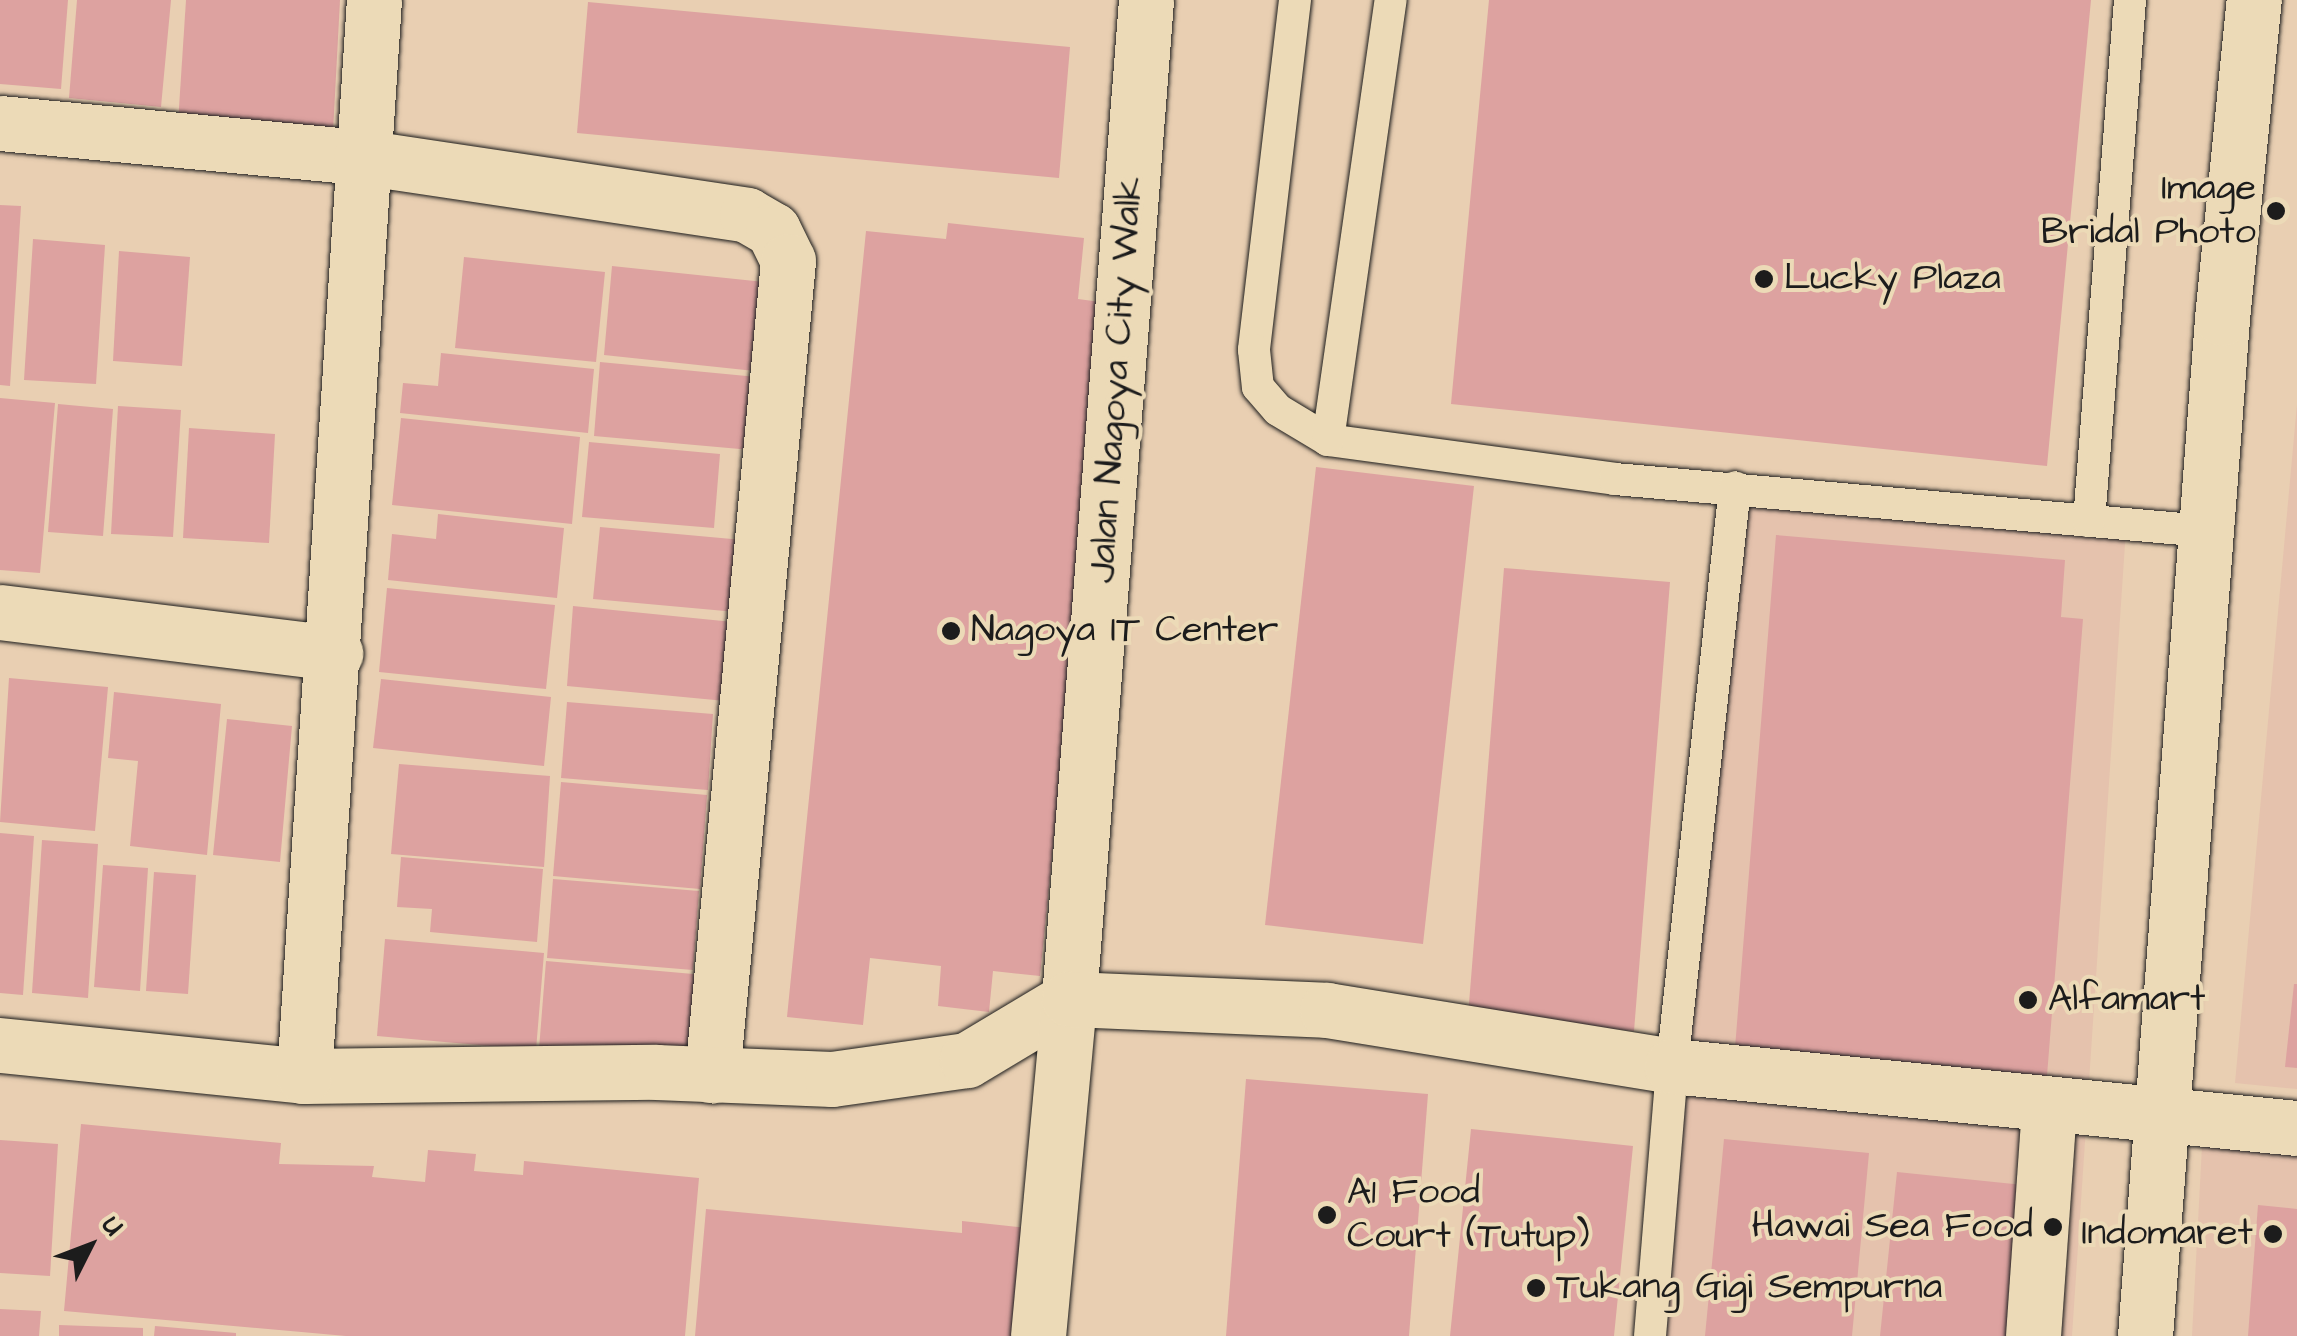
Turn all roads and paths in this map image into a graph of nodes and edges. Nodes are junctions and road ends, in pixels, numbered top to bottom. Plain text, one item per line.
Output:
1 (374, 0) edge
2 (1146, 0) edge
3 (1295, 0) edge
4 (1391, 0) edge
5 (2130, 0) edge
6 (2254, 0) edge
7 (0, 123) edge
8 (361, 157) junction
9 (1328, 440) junction
10 (1735, 487) junction
11 (2089, 521) junction
12 (2205, 531) junction
13 (0, 612) edge
14 (336, 654) junction
15 (1069, 999) junction
16 (0, 1045) edge
17 (1672, 1066) junction
18 (712, 1075) junction
19 (304, 1076) junction
20 (2049, 1105) junction
21 (2161, 1117) junction
22 (2297, 1128) edge
23 (1038, 1336) edge
24 (1650, 1336) edge
25 (2032, 1336) edge
26 (2146, 1336) edge

1 - 8 street
2 - 15 street, Jalan Nagoya City Walk
3 - 9 lane
4 - 9 lane
5 - 11 lane
6 - 12 street
7 - 8 street
8 - 14 street
8 - 18 street
9 - 10 lane
10 - 11 lane
10 - 17 lane
11 - 12 lane
12 - 21 street
13 - 14 street
14 - 19 street
15 - 17 street
15 - 18 street
15 - 23 street, Jalan Nagoya City Walk
16 - 19 street
17 - 20 street
17 - 24 lane
18 - 19 street
20 - 21 street
20 - 25 street
21 - 22 street
21 - 26 street

